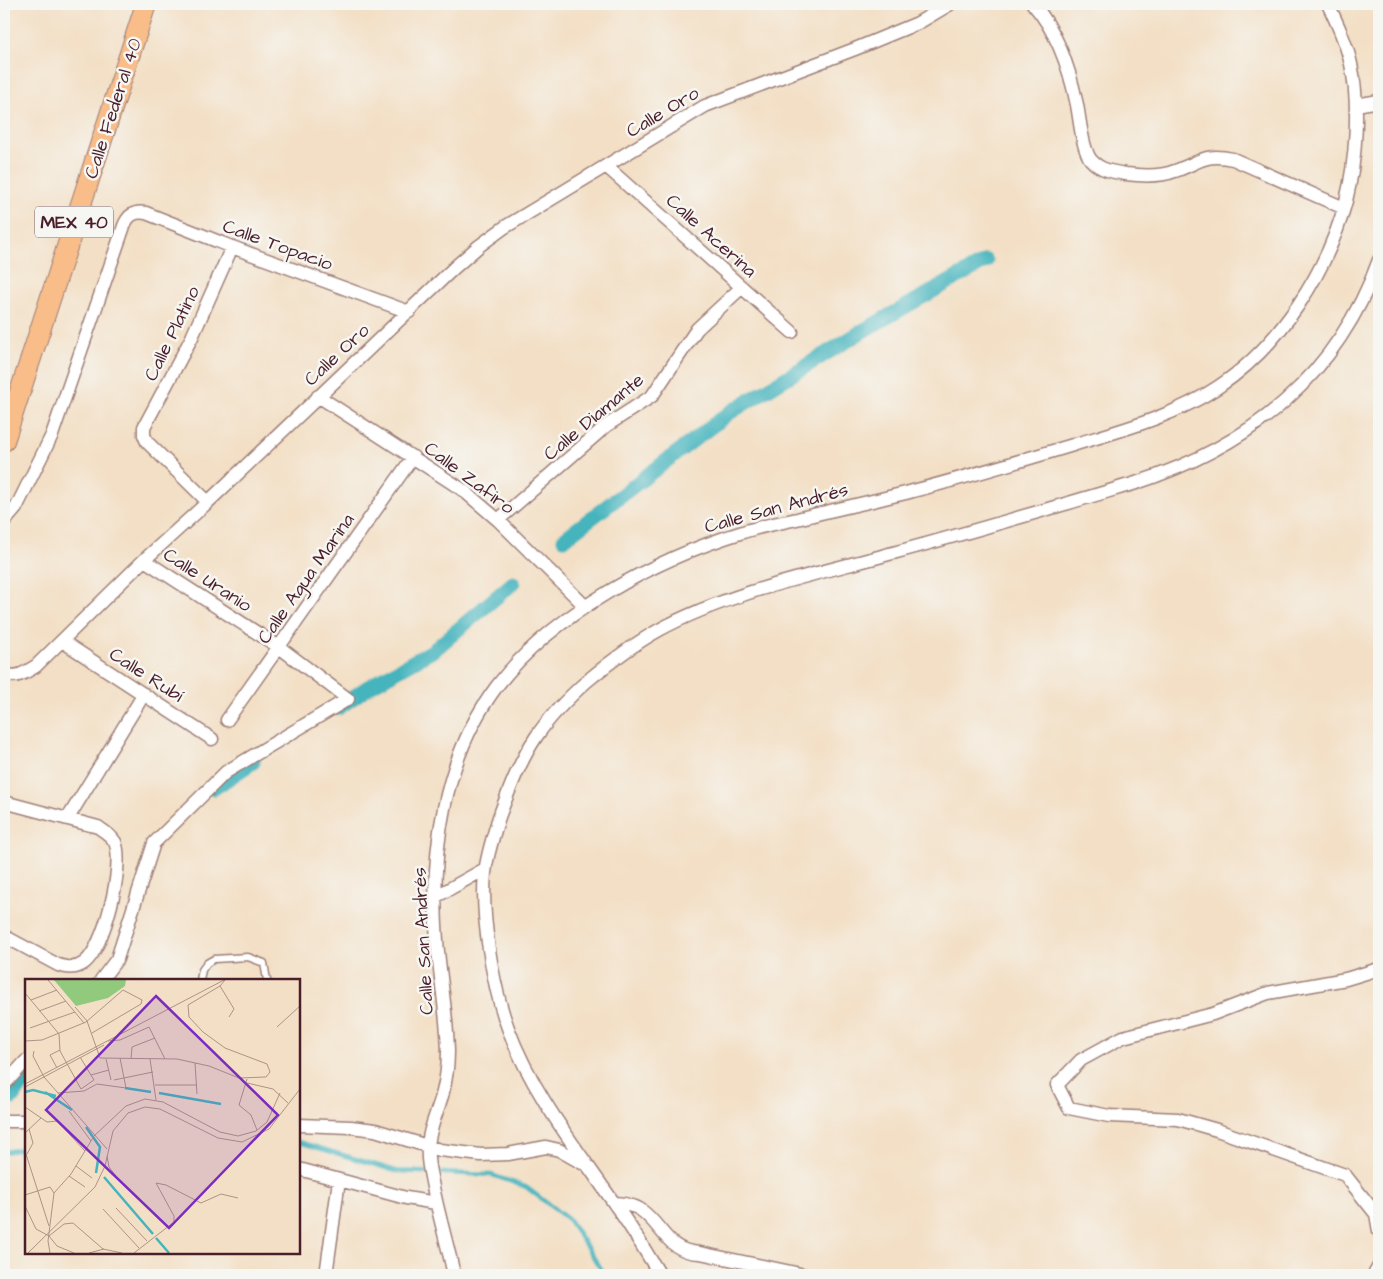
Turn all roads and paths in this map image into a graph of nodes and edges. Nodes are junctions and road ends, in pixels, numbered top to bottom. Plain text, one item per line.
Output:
1 (146, 4) edge
2 (950, 4) edge
3 (1033, 4) edge
4 (1328, 4) edge
5 (1379, 101) edge
6 (1356, 105) junction
7 (607, 167) junction
8 (1344, 208) junction
9 (232, 247) junction
10 (1379, 260) edge
11 (742, 287) junction
12 (409, 312) junction
13 (792, 332) dead end
14 (318, 396) junction
15 (4, 441) edge
16 (413, 457) junction
17 (208, 502) junction
18 (498, 520) junction
19 (4, 522) edge
20 (144, 560) junction
21 (585, 606) junction
22 (62, 641) junction
23 (279, 647) junction
24 (4, 674) edge
25 (144, 694) junction
26 (227, 720) dead end
27 (212, 739) dead end
28 (4, 802) edge
29 (68, 818) junction
30 (486, 868) junction
31 (435, 897) junction
32 (4, 936) edge
33 (1379, 969) edge
34 (101, 979) edge
35 (200, 979) edge
36 (267, 979) edge
37 (25, 1062) edge
38 (4, 1085) edge
39 (4, 1121) edge
40 (25, 1121) edge
41 (300, 1125) edge
42 (428, 1146) junction
43 (587, 1165) junction
44 (300, 1169) edge
45 (339, 1180) junction
46 (436, 1203) junction
47 (615, 1203) junction
48 (1379, 1231) edge
49 (1379, 1266) edge
50 (326, 1275) edge
51 (454, 1275) edge
52 (660, 1275) edge
53 (805, 1275) edge
54 (1374, 1275) edge

1 - 15 main road, Calle Federal 40 / MEX 40
2 - 7 street, Calle Oro
3 - 8 street
4 - 6 street, Calle San Andrés
5 - 6 street
6 - 8 street, Calle San Andrés
7 - 11 street, Calle Acerina
7 - 12 street, Calle Oro
8 - 21 street, Calle San Andrés
9 - 12 street, Calle Topacio
9 - 17 street, Calle Platino
9 - 19 street, Calle Topacio
10 - 30 street
11 - 13 street, Calle Acerina
11 - 18 street, Calle Diamante
12 - 14 street, Calle Oro
14 - 16 street, Calle Zafiro
14 - 17 street, Calle Oro
16 - 18 street, Calle Zafiro
16 - 23 street, Calle Agua Marina
17 - 20 street, Calle Oro
18 - 21 street, Calle Zafiro
20 - 22 street, Calle Oro
20 - 23 street, Calle Uranio
21 - 31 street, Calle San Andrés
22 - 24 street, Calle Oro
22 - 25 street, Calle Rubí
23 - 26 street, Calle Agua Marina
23 - 34 street, Calle Uranio
25 - 27 street, Calle Rubí
25 - 29 street
28 - 29 street
29 - 32 street
30 - 31 street
30 - 43 street
31 - 42 street, Calle San Andrés
33 - 48 street
35 - 36 lane
37 - 38 street
39 - 40 street
41 - 42 street
42 - 43 street
42 - 46 street, Calle San Andrés
43 - 47 street
44 - 45 street
45 - 46 street
45 - 50 street
46 - 51 street, Calle San Andrés
47 - 52 street
47 - 53 street
49 - 54 street

